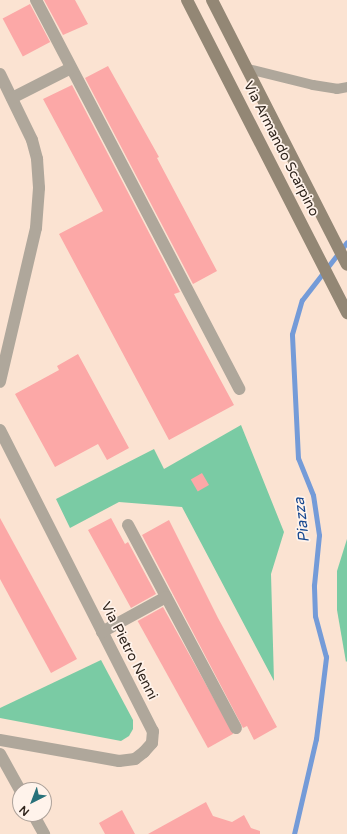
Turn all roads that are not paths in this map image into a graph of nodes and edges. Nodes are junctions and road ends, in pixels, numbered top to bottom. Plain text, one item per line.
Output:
1 (36, 0) edge
2 (187, 0) edge
3 (212, 0) edge
4 (71, 68) junction
5 (248, 69) junction
6 (0, 74) edge
7 (347, 87) edge
8 (12, 98) junction
9 (347, 264) edge
10 (347, 313) edge
11 (0, 382) edge
12 (239, 389) dead end
13 (0, 430) edge
14 (2, 443) edge
15 (128, 525) dead end
16 (166, 597) junction
17 (102, 632) junction
18 (236, 728) dead end
19 (0, 740) edge
20 (0, 754) edge
21 (16, 782) edge
22 (37, 822) edge
23 (44, 834) edge

1 - 4 street
2 - 10 street, Via Armando Scarpino
3 - 5 street, Via Armando Scarpino
4 - 8 street
4 - 12 street
5 - 7 lane
5 - 9 street, Via Armando Scarpino
6 - 8 street
8 - 11 street
13 - 14 street, Via Pietro Nenni
14 - 17 street, Via Pietro Nenni
15 - 16 street
16 - 17 street
16 - 18 street
17 - 19 street, Via Pietro Nenni
20 - 21 street
22 - 23 street

